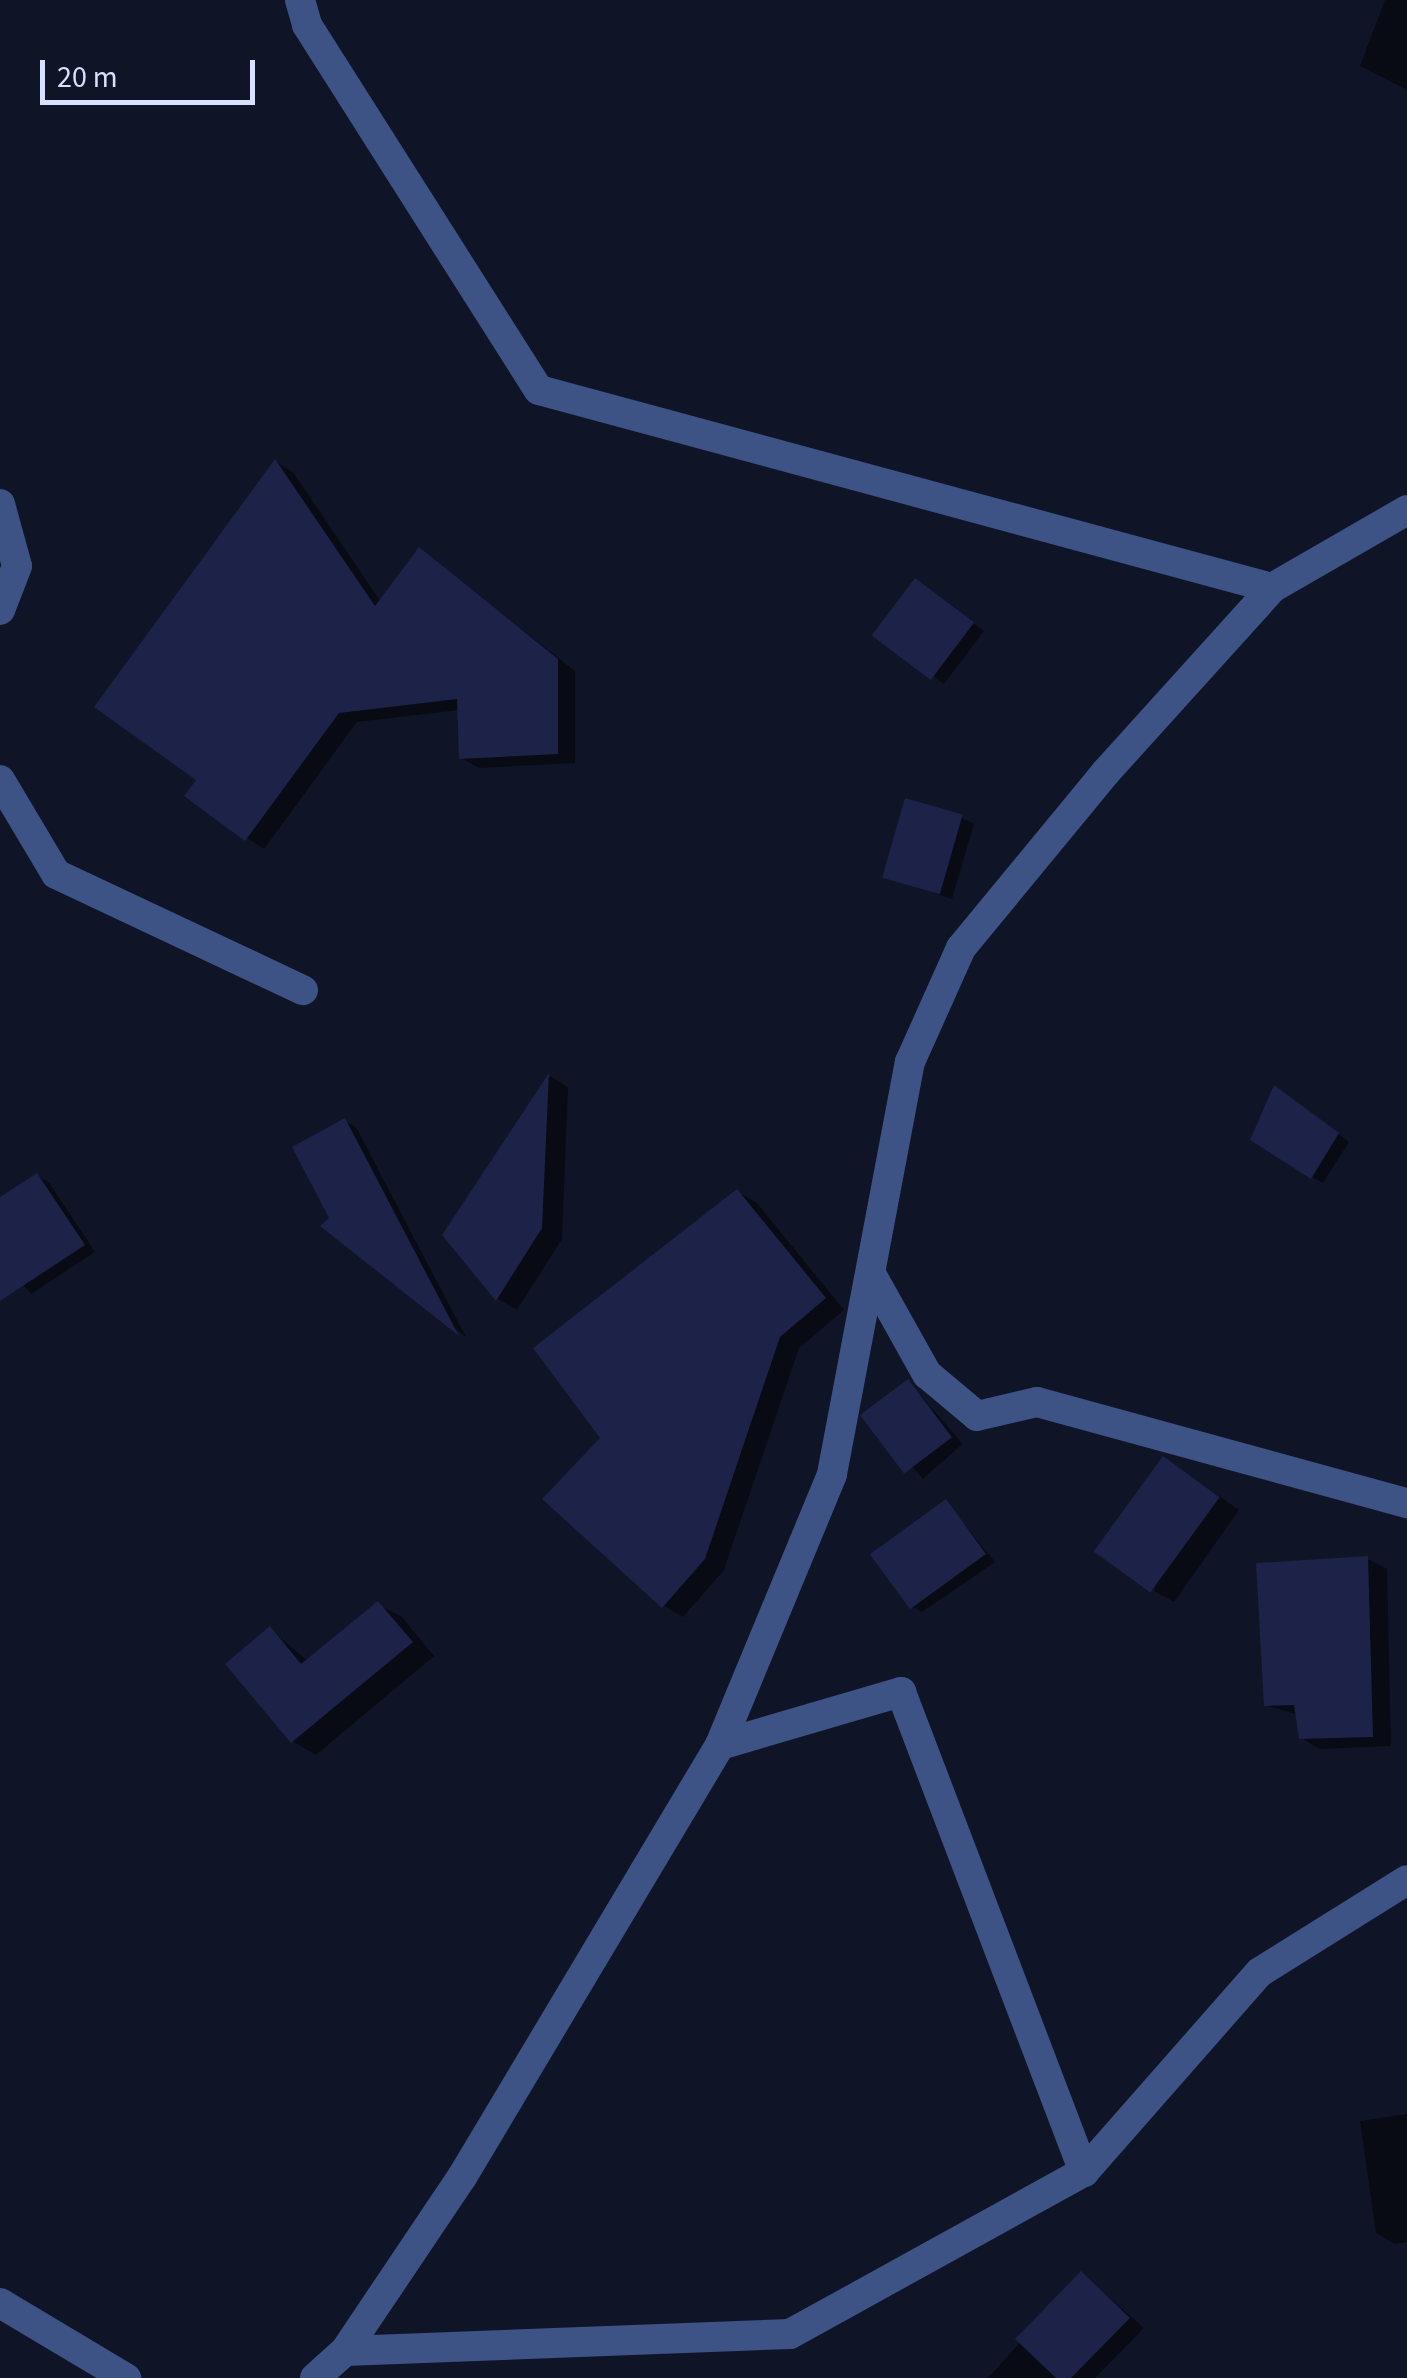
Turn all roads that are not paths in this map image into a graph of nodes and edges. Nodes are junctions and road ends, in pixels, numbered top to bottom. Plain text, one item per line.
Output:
1 (300, 0) edge
2 (0, 504) edge
3 (1407, 510) edge
4 (1272, 588) junction
5 (0, 610) edge
6 (0, 780) edge
7 (304, 990) dead end
8 (871, 1274) junction
9 (1407, 1503) edge
10 (720, 1745) junction
11 (1407, 1880) edge
12 (1084, 2172) junction
13 (0, 2304) edge
14 (344, 2352) junction
15 (126, 2378) edge
16 (315, 2378) edge

1 - 4 street
2 - 5 street
3 - 4 street
4 - 8 street
6 - 7 street
8 - 9 street
8 - 10 street
10 - 12 street
10 - 14 street
11 - 12 street
12 - 14 street
13 - 15 street
14 - 16 street

